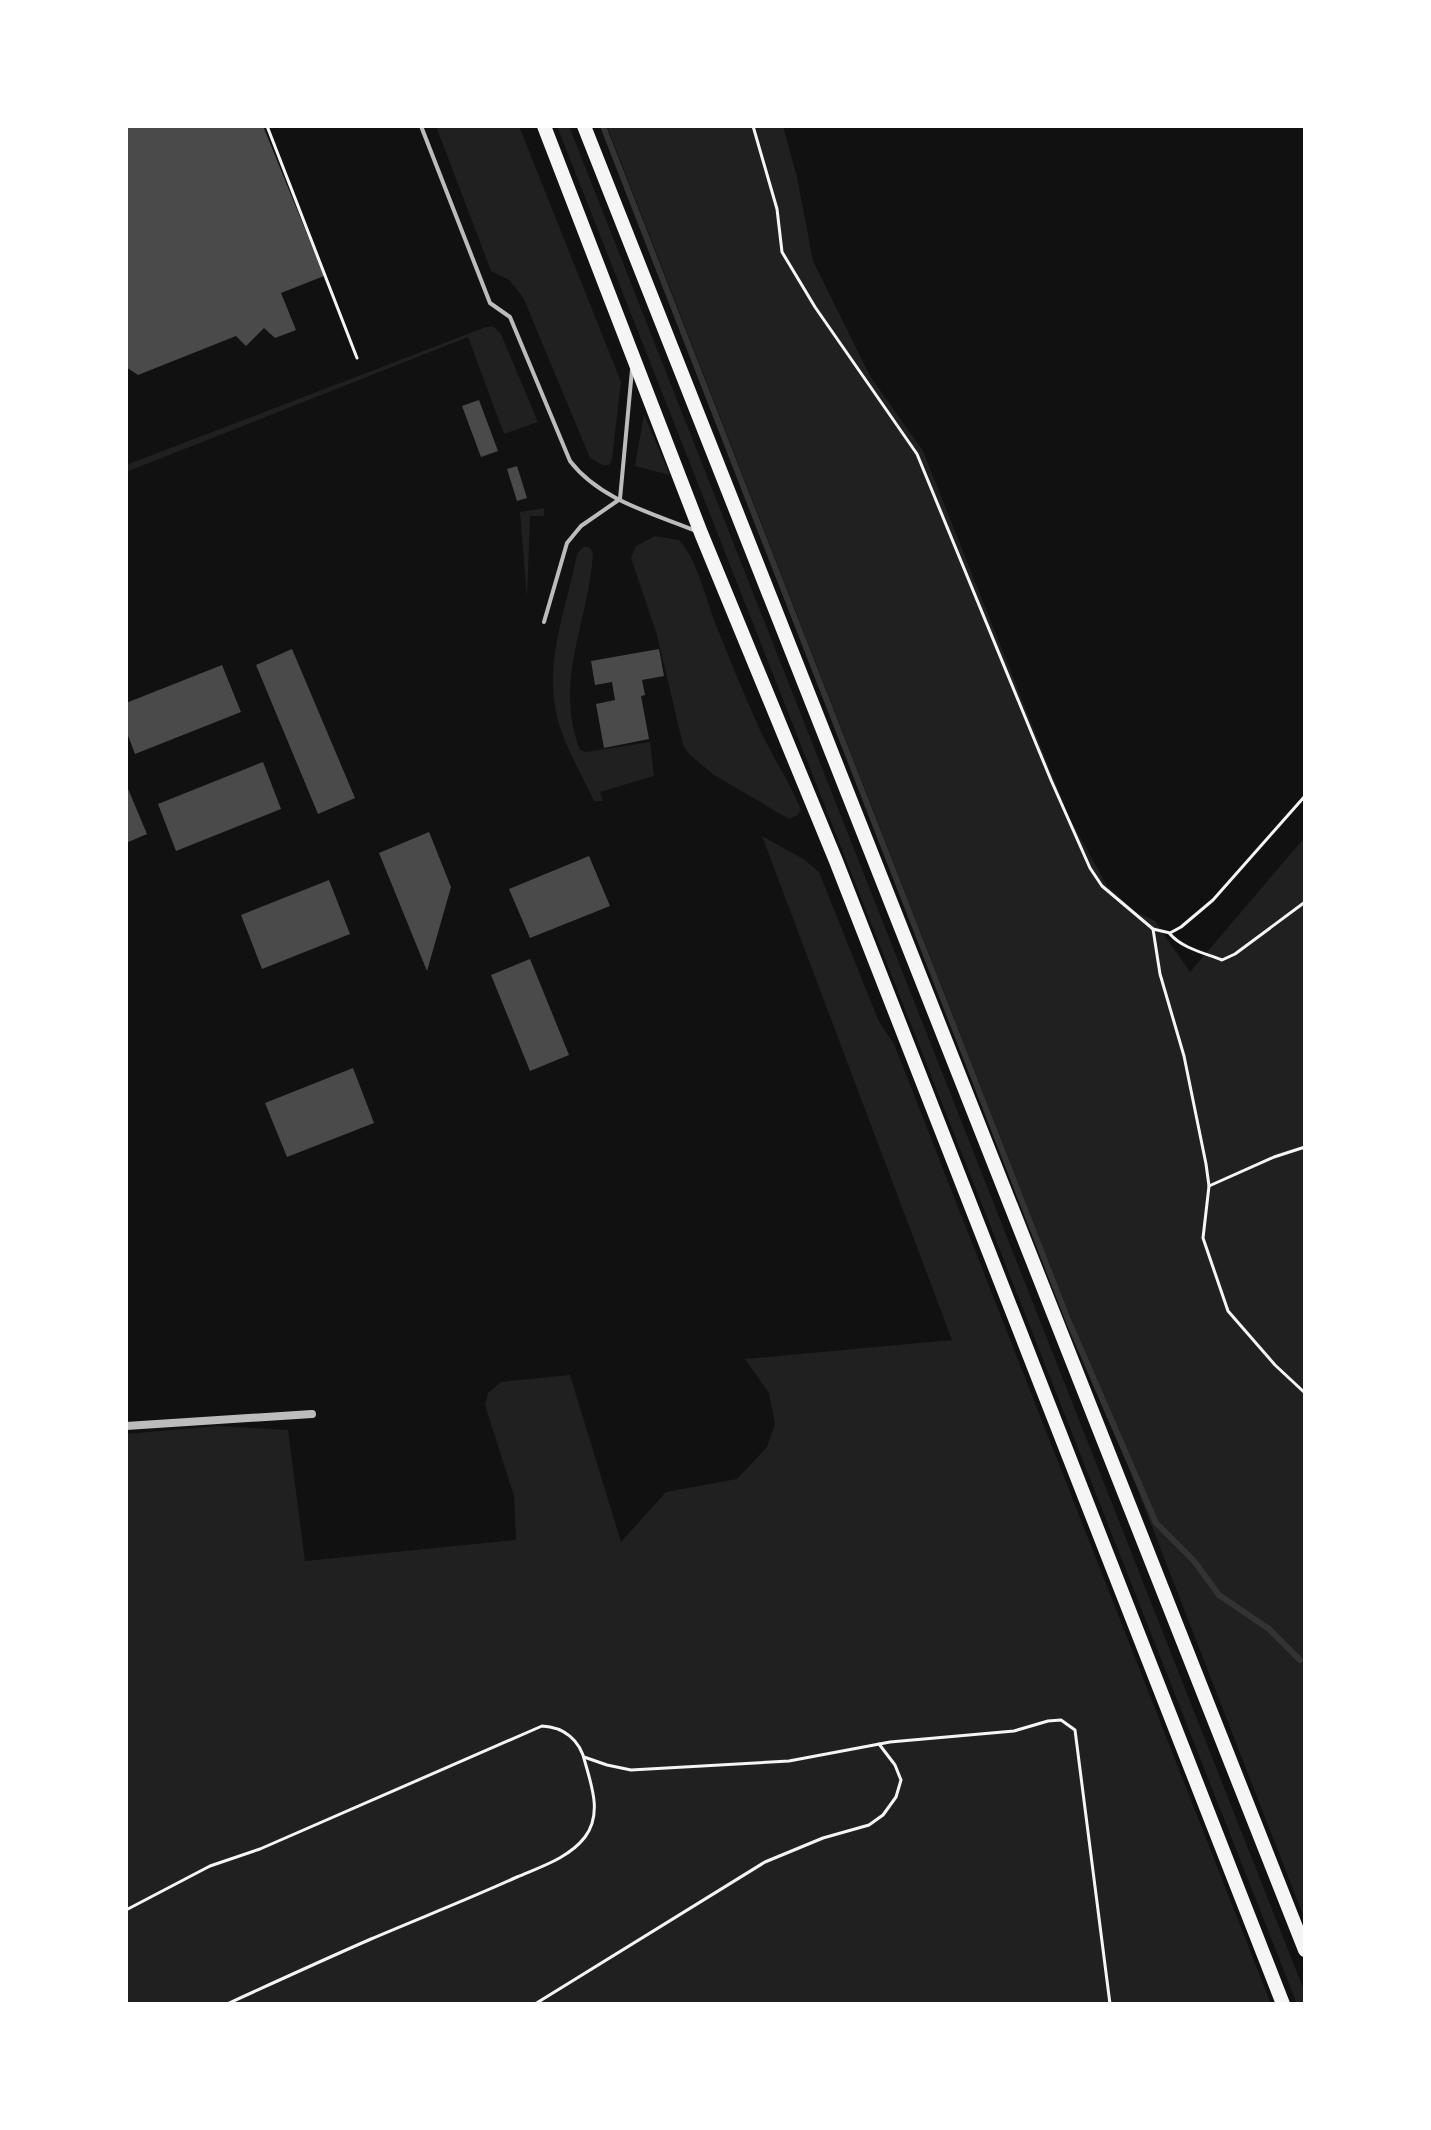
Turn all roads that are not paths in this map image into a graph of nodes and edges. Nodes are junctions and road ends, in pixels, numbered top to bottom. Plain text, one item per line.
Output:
1 (421, 126) edge
2 (544, 126) edge
3 (584, 126) edge
4 (633, 357) junction
5 (620, 499) junction
6 (701, 533) junction
7 (544, 622) dead end
8 (312, 1414) dead end
9 (126, 1426) edge
10 (1305, 1950) edge
11 (1283, 2004) edge

1 - 5 lane
2 - 4 main road
3 - 10 main road
4 - 5 lane
4 - 6 main road
5 - 6 lane
5 - 7 lane
6 - 11 main road
8 - 9 street

